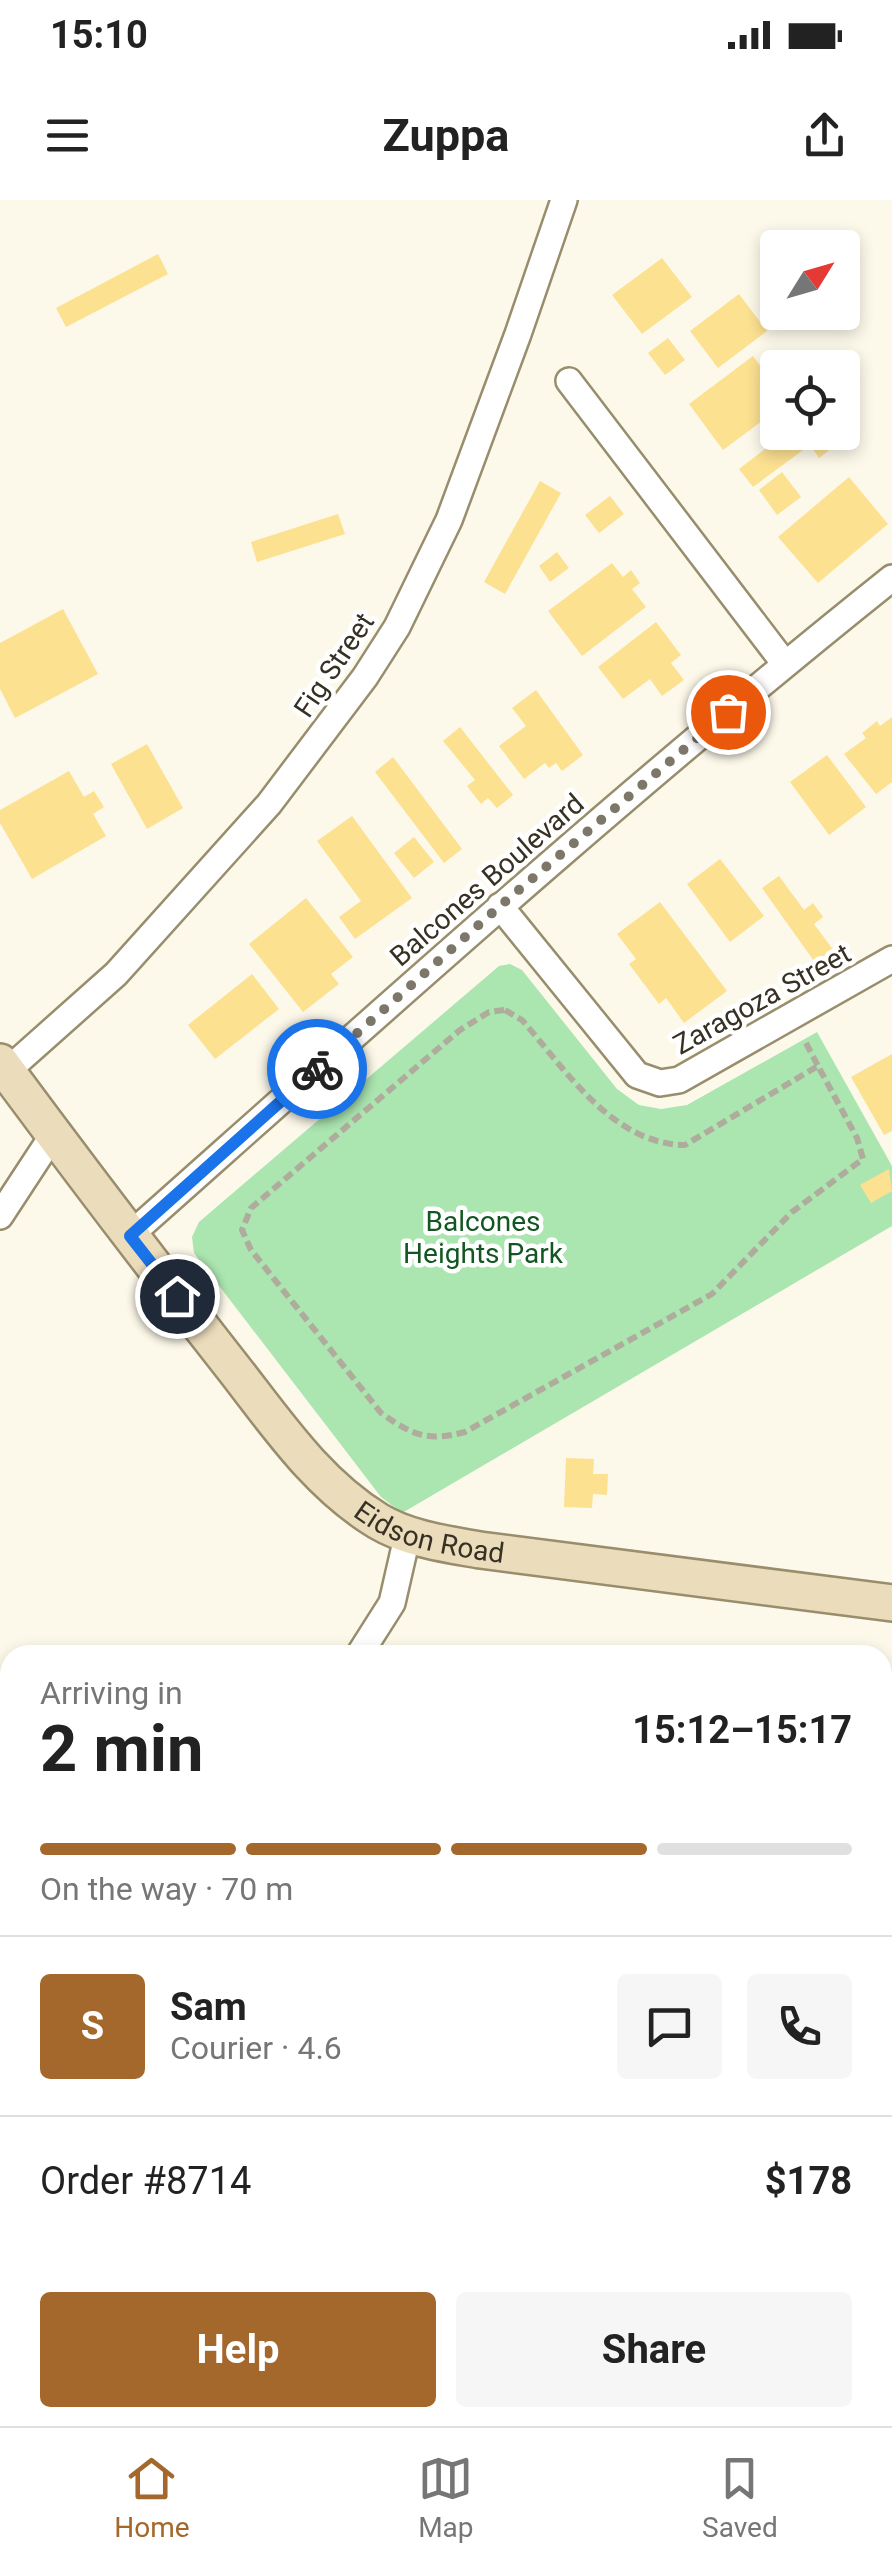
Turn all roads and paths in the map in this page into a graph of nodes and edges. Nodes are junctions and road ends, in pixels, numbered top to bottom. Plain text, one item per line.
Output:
1 (564, 200) edge
2 (569, 381) dead end
3 (892, 578) edge
4 (785, 664) junction
5 (500, 906) junction
6 (892, 960) edge
7 (806, 1043) dead end
8 (3, 1066) edge
9 (818, 1066) junction
10 (54, 1132) junction
11 (0, 1216) edge
12 (130, 1236) junction
13 (408, 1533) junction
14 (892, 1603) edge
15 (366, 1645) edge

1 - 8 street, Fig Street
2 - 4 street
3 - 4 street, Balcones Boulevard
4 - 5 street, Balcones Boulevard
5 - 6 street, Zaragoza Street
5 - 12 street, Balcones Boulevard
7 - 9 path
8 - 10 street, Eidson Road
9 - 9 path
10 - 11 street
10 - 12 street, Eidson Road
12 - 13 street, Eidson Road
13 - 14 street, Eidson Road
13 - 15 street

